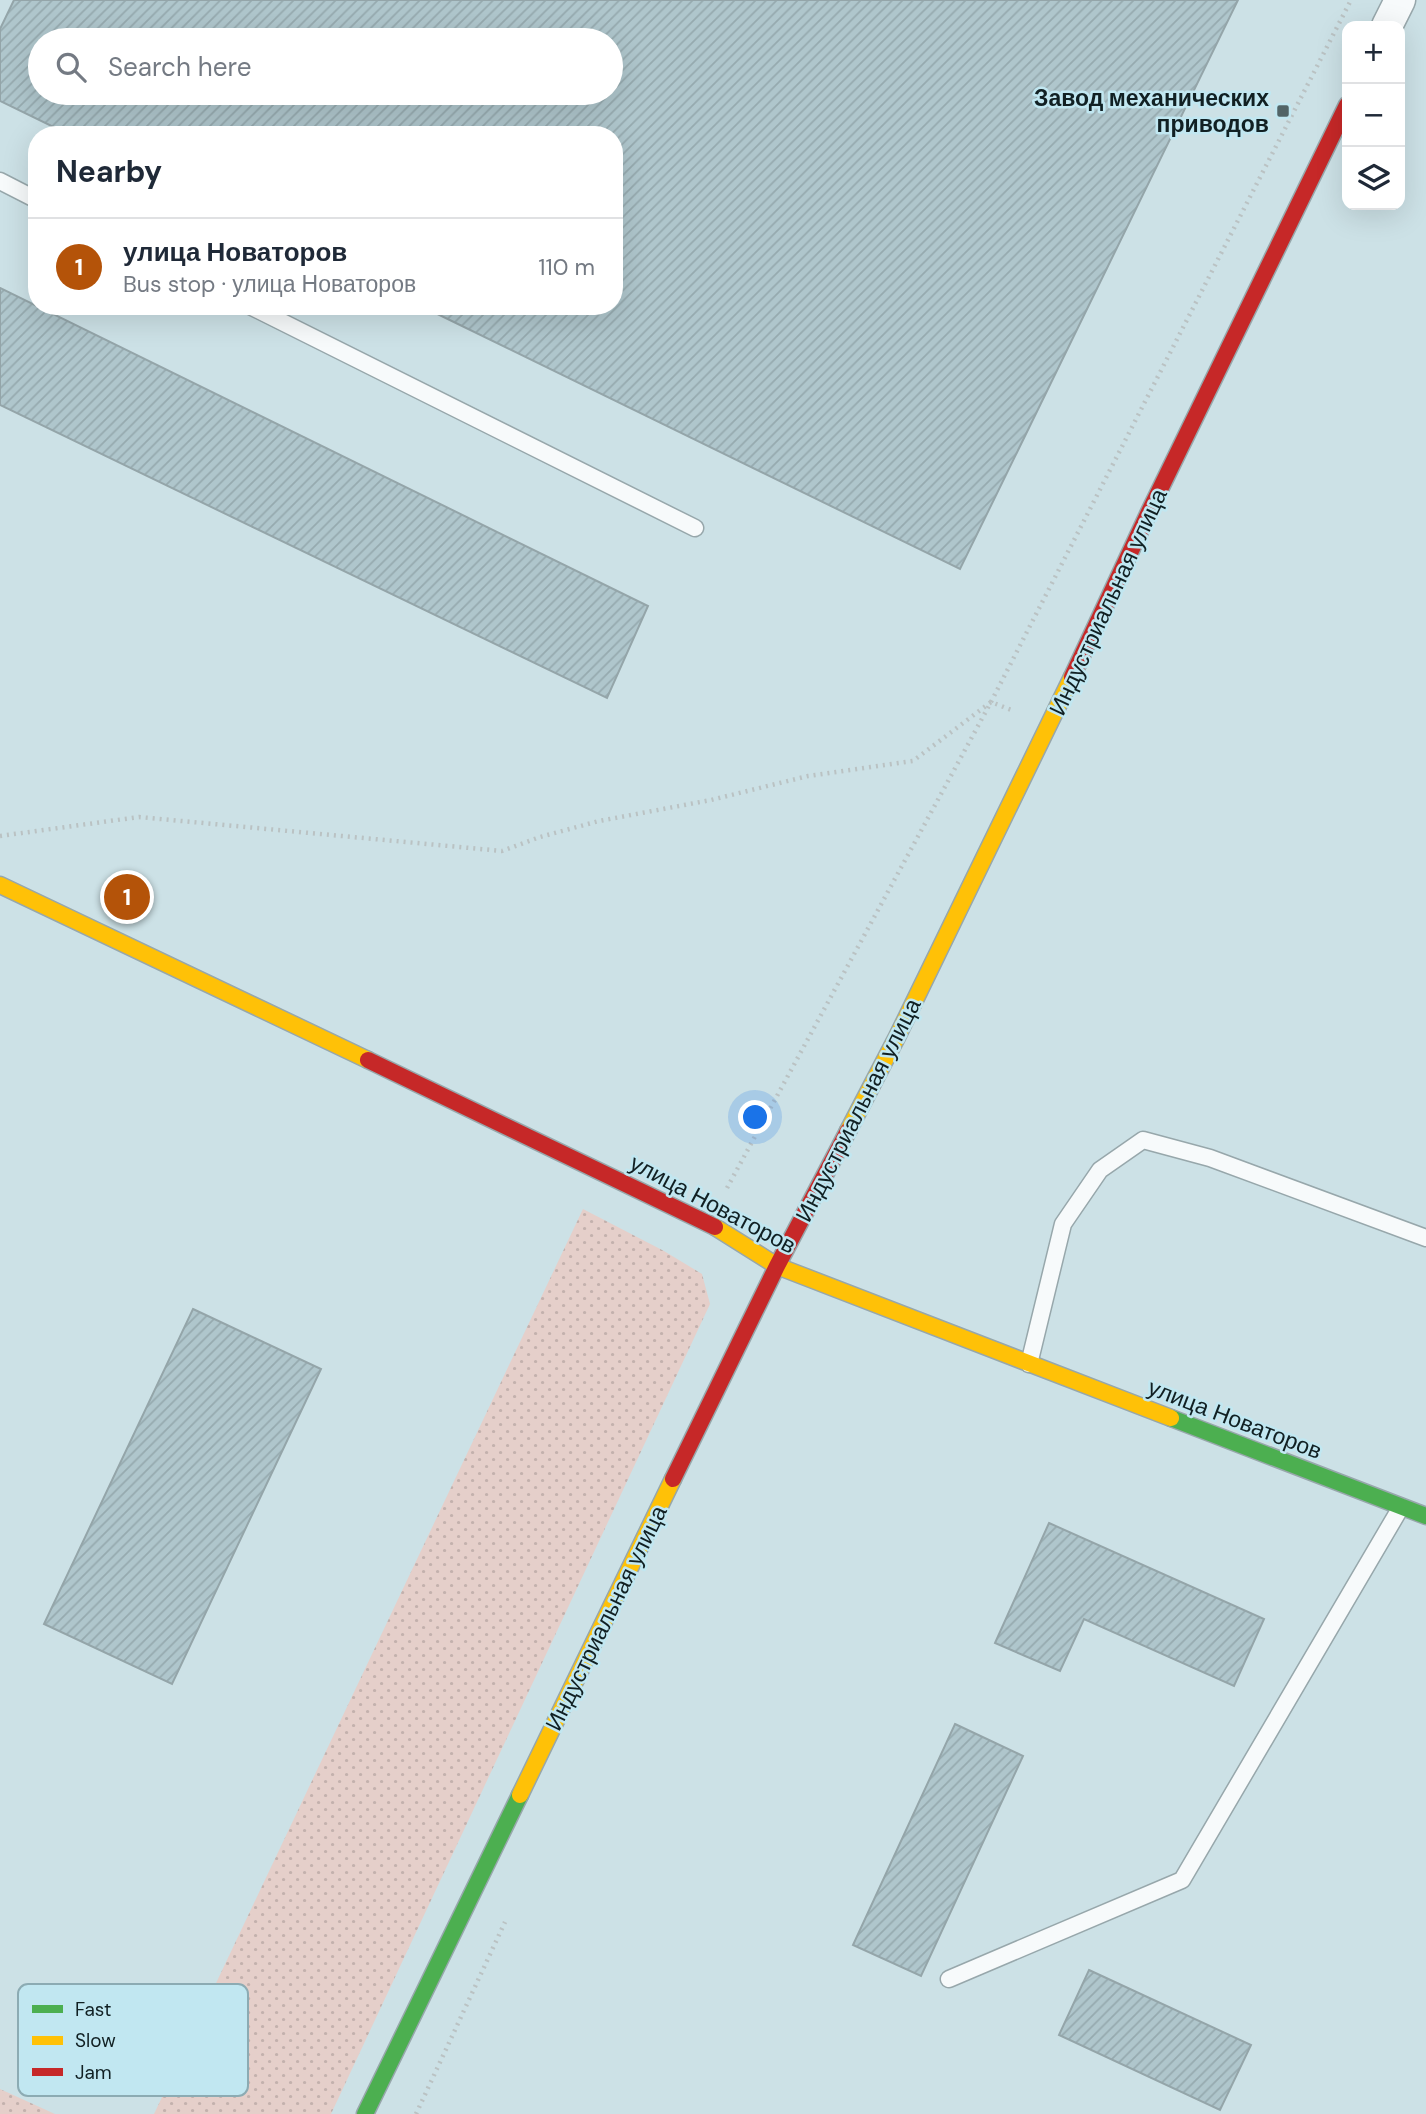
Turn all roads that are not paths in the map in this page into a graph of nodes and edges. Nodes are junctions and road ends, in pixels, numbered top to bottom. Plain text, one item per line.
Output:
1 (1400, 0) edge
2 (1390, 21) edge
3 (1342, 115) edge
4 (0, 181) edge
5 (28, 195) edge
6 (268, 315) edge
7 (695, 528) dead end
8 (0, 885) edge
9 (1426, 1238) edge
10 (777, 1266) junction
11 (1029, 1364) junction
12 (1401, 1507) junction
13 (1426, 1516) edge
14 (949, 1979) dead end
15 (365, 2114) edge

1 - 2 street
3 - 10 street, Индустриальная улица
4 - 5 lane
6 - 7 lane
8 - 10 street, улица Новаторов
9 - 11 lane
10 - 11 street, улица Новаторов
10 - 15 street, Индустриальная улица
11 - 12 street, улица Новаторов
12 - 13 street, улица Новаторов
12 - 14 lane

